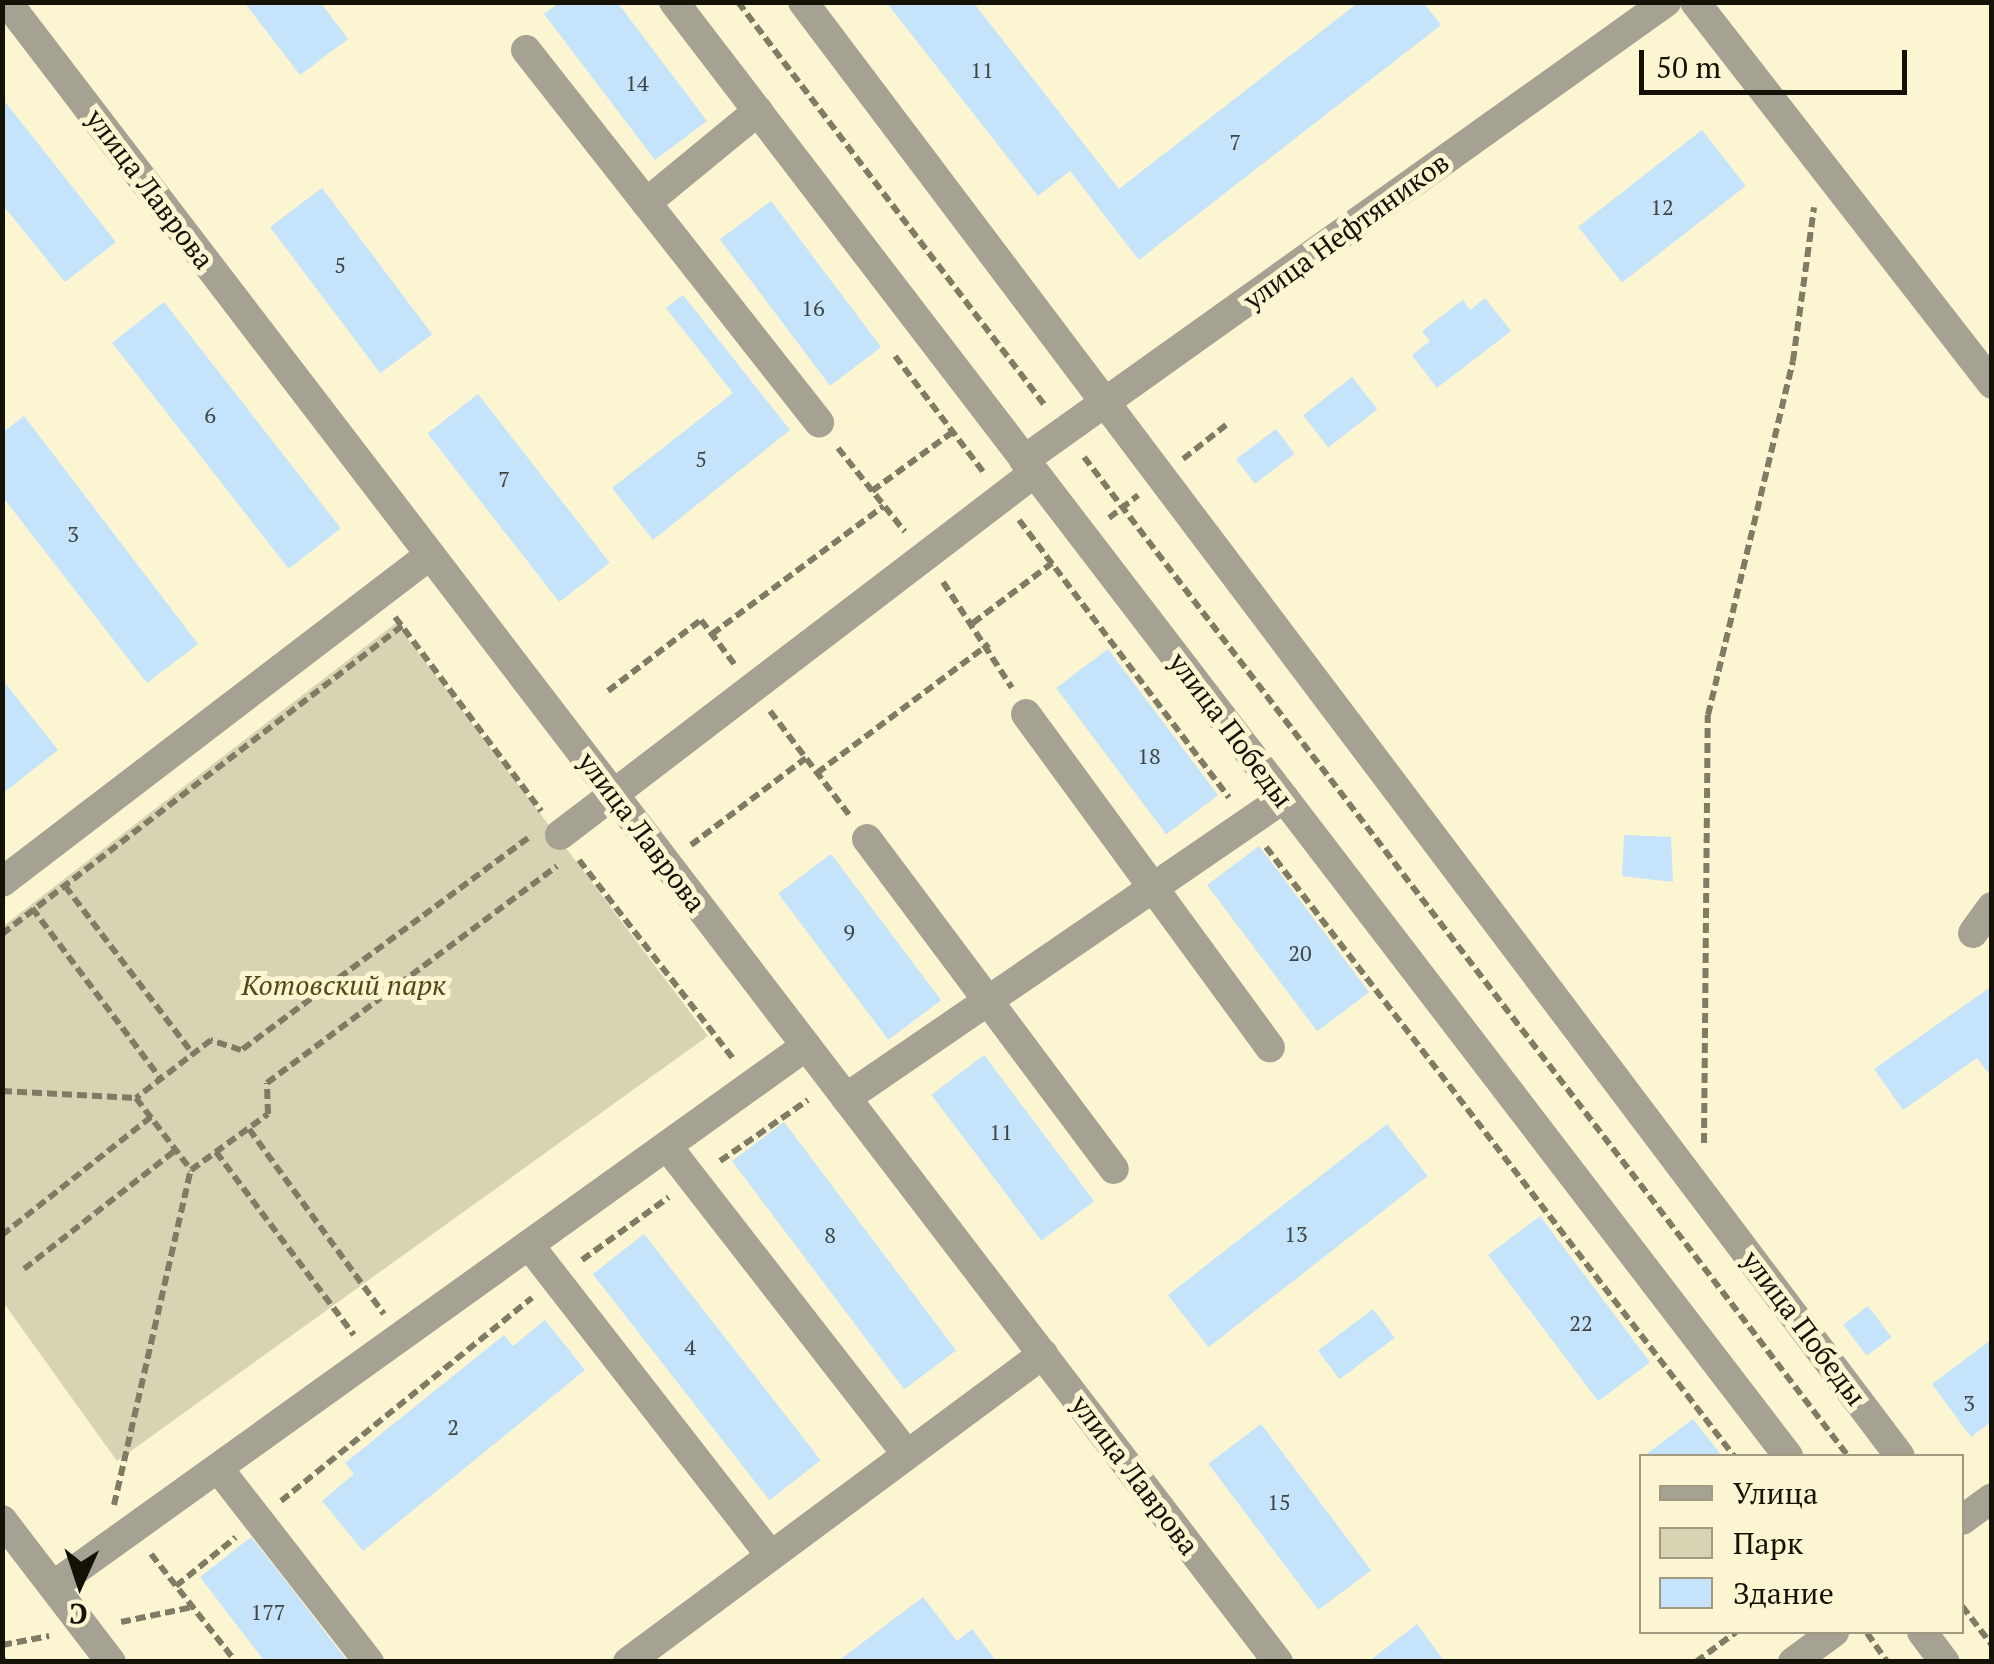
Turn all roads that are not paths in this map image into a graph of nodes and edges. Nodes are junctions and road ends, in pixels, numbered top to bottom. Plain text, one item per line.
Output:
1 (7, 2) edge
2 (674, 2) edge
3 (804, 2) edge
4 (1666, 2) edge
5 (1696, 2) edge
6 (526, 50) dead end
7 (758, 112) junction
8 (646, 204) junction
9 (1992, 384) edge
10 (1108, 401) junction
11 (819, 424) dead end
12 (1029, 466) junction
13 (430, 555) junction
14 (1026, 714) dead end
15 (613, 794) junction
16 (1284, 798) junction
17 (867, 839) road end
18 (556, 841) road end
19 (6, 880) edge
20 (1151, 892) junction
21 (1992, 906) edge
22 (1973, 933) dead end
23 (989, 1002) junction
24 (806, 1046) junction
25 (1270, 1047) dead end
26 (840, 1090) junction
27 (667, 1146) junction
28 (1114, 1169) dead end
29 (528, 1245) junction
30 (1042, 1354) junction
31 (906, 1452) junction
32 (1786, 1454) edge
33 (1898, 1454) edge
34 (218, 1468) junction
35 (1992, 1498) edge
36 (1964, 1519) edge
37 (2, 1520) edge
38 (767, 1552) junction
39 (53, 1586) junction
40 (1831, 1634) edge
41 (1924, 1634) edge
42 (111, 1662) edge
43 (369, 1662) edge
44 (628, 1662) edge
45 (1278, 1662) edge
46 (1793, 1662) edge
47 (1945, 1662) edge

1 - 13 street, улица Лаврова
2 - 7 street, улица Победы
3 - 10 street, улица Победы
4 - 10 street, улица Нефтяников
5 - 9 street
6 - 8 street
7 - 8 street
7 - 12 street, улица Победы
8 - 11 street
10 - 12 street, улица Нефтяников
10 - 33 street, улица Победы
12 - 15 street, улица Нефтяников
12 - 16 street, улица Победы
13 - 15 street, улица Лаврова
13 - 19 street
14 - 20 street
15 - 18 street, улица Нефтяников
15 - 24 street, улица Лаврова
16 - 20 street
16 - 32 street, улица Победы
17 - 23 street
20 - 23 street
20 - 25 street
21 - 22 street
23 - 26 street
23 - 28 street
24 - 26 street, улица Лаврова
24 - 27 street
26 - 30 street, улица Лаврова
27 - 29 street
27 - 31 street
29 - 34 street
29 - 38 street
30 - 31 street
30 - 45 street, улица Лаврова
31 - 38 street
34 - 39 street
34 - 43 street
35 - 36 street
37 - 39 street
38 - 44 street
39 - 42 street
40 - 46 street
41 - 47 street

